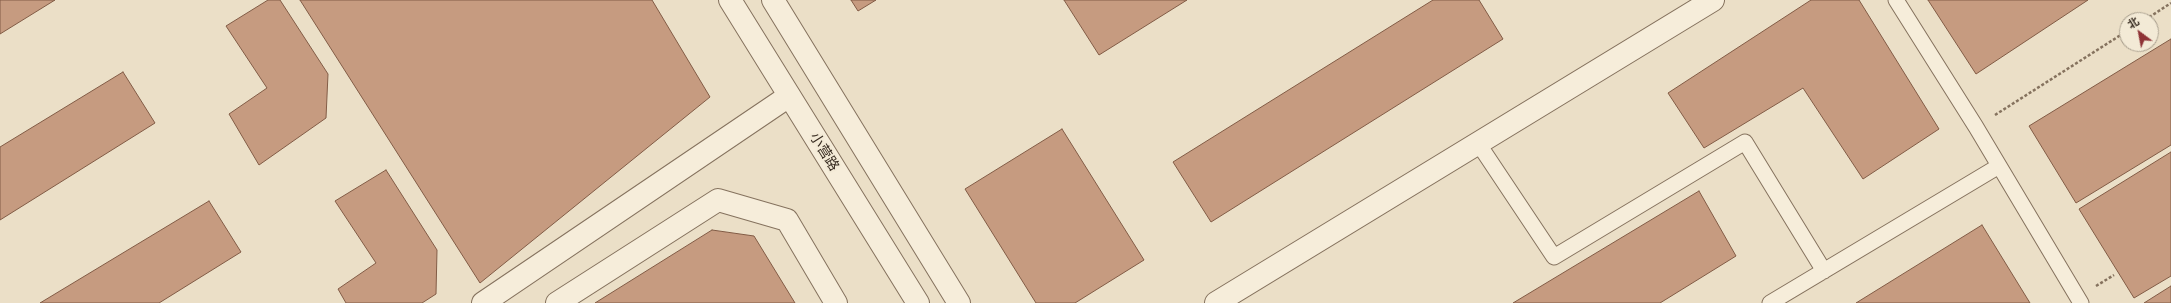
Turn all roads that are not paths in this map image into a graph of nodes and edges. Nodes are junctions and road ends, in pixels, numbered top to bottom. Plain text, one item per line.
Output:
1 (730, 0) edge
2 (773, 0) edge
3 (1713, 0) edge
4 (1896, 0) edge
5 (789, 96) junction
6 (1478, 144) junction
7 (1999, 166) junction
8 (1824, 271) junction
9 (913, 301) edge
10 (483, 303) edge
11 (557, 303) edge
12 (836, 303) edge
13 (960, 303) edge
14 (1216, 303) edge
15 (1770, 303) edge
16 (2080, 303) edge

1 - 5 street, 小营路
2 - 13 street
3 - 6 street
4 - 7 lane
5 - 9 street, 小营路
5 - 10 street
6 - 8 lane
6 - 14 street
7 - 8 lane
7 - 16 lane
8 - 15 lane
11 - 12 street

